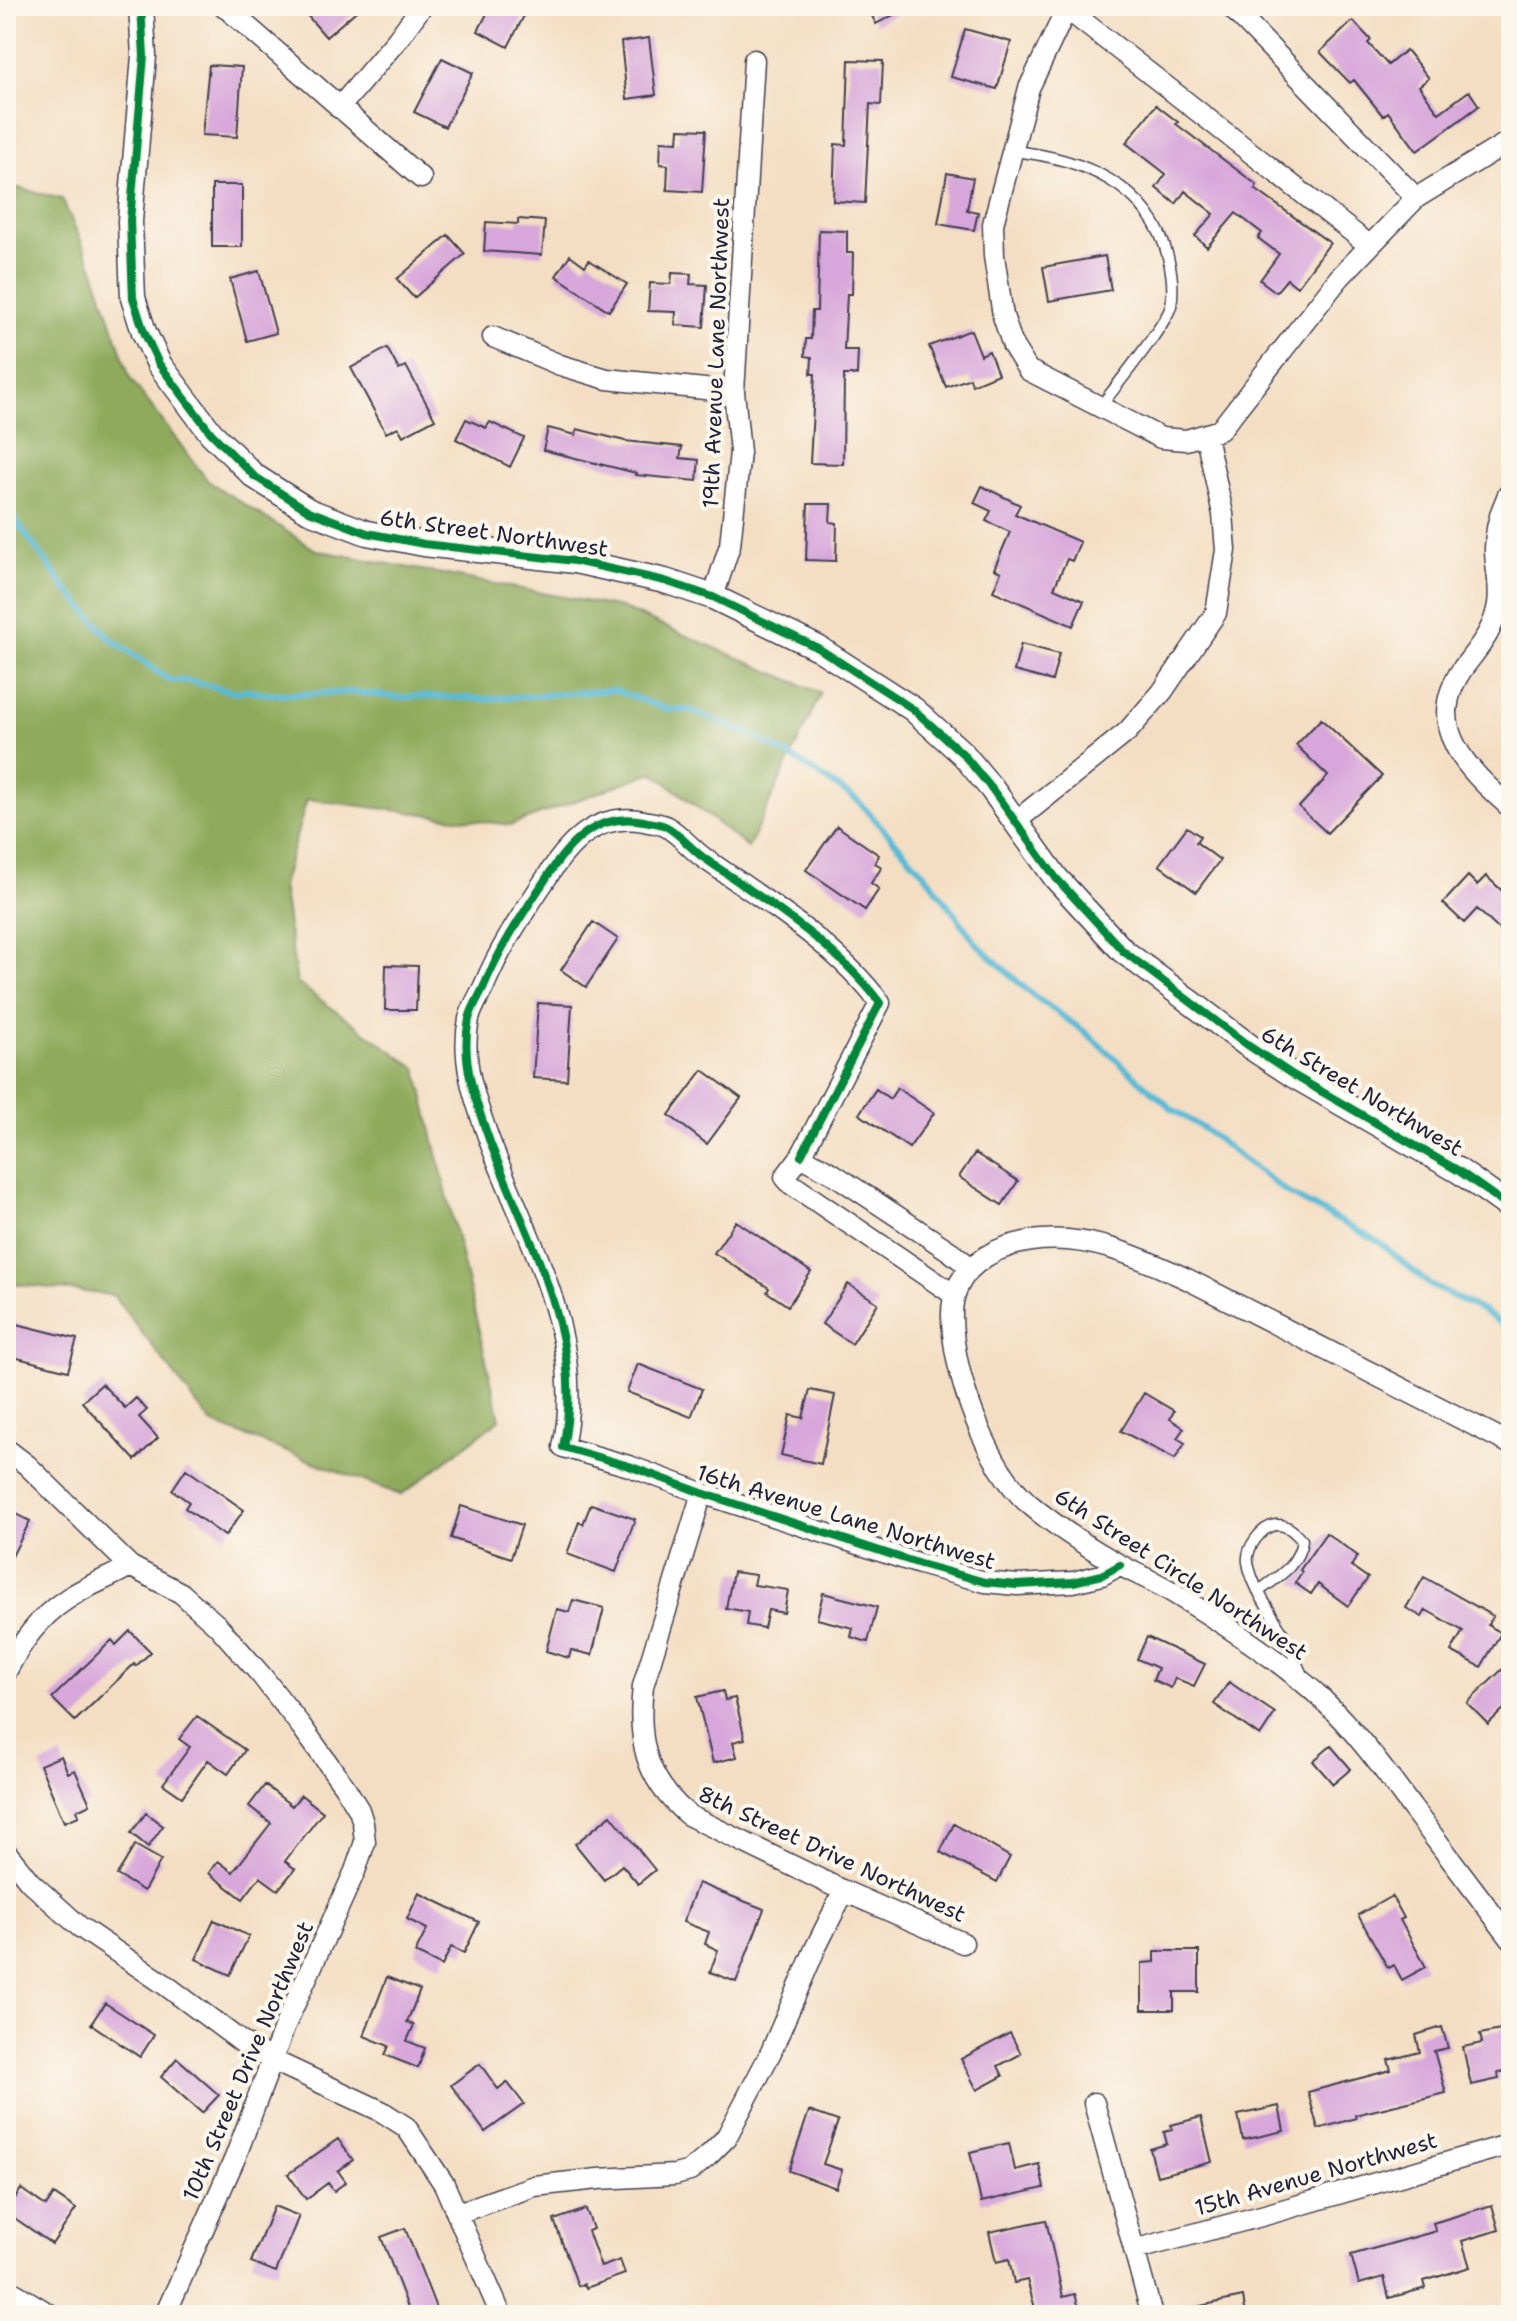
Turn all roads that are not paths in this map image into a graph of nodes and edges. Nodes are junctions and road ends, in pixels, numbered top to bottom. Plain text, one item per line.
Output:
1 (141, 6) edge
2 (224, 6) edge
3 (422, 6) edge
4 (1230, 6) edge
5 (1068, 7) edge
6 (754, 60) dead end
7 (339, 108) junction
8 (1507, 150) edge
9 (1013, 151) junction
10 (421, 178) dead end
11 (1416, 198) junction
12 (1369, 245) junction
13 (493, 337) dead end
14 (734, 392) junction
15 (1101, 406) junction
16 (1206, 436) junction
17 (1509, 492) edge
18 (713, 597) junction
19 (1511, 808) edge
20 (1015, 822) junction
21 (801, 1156) junction
22 (1511, 1208) edge
23 (971, 1268) junction
24 (953, 1294) junction
25 (1511, 1444) edge
26 (6, 1449) edge
27 (702, 1493) junction
28 (1120, 1565) junction
29 (130, 1566) junction
30 (1259, 1591) junction
31 (6, 1672) edge
32 (1306, 1684) junction
33 (6, 1852) edge
34 (844, 1891) junction
35 (1511, 1939) edge
36 (963, 1943) dead end
37 (272, 2060) junction
38 (1094, 2103) dead end
39 (1511, 2144) edge
40 (458, 2213) junction
41 (1134, 2250) junction
42 (6, 2288) edge
43 (51, 2315) edge
44 (165, 2315) edge
45 (501, 2315) edge
46 (1152, 2315) edge

1 - 18 street, 6th Street Northwest
2 - 7 street
3 - 7 street
4 - 11 street
5 - 9 street
5 - 12 street
6 - 14 street, 19th Avenue Lane Northwest
7 - 10 street
8 - 11 street
9 - 15 street
9 - 15 lane
11 - 12 street
12 - 16 street
13 - 14 street
14 - 18 street, 19th Avenue Lane Northwest
15 - 16 street
16 - 20 street
17 - 19 street
18 - 20 street, 6th Street Northwest
20 - 22 street, 6th Street Northwest
21 - 23 street
21 - 24 street
21 - 27 street, 16th Avenue Lane Northwest
23 - 24 street
23 - 25 street
24 - 28 street, 6th Street Circle Northwest
26 - 29 street
27 - 28 street, 16th Avenue Lane Northwest
27 - 34 street, 8th Street Drive Northwest
28 - 32 street, 6th Street Circle Northwest
29 - 31 street
29 - 37 street, 10th Street Drive Northwest
30 - 30 lane
30 - 32 lane
32 - 35 street, 6th Street Circle Northwest
33 - 37 street
34 - 36 street, 8th Street Drive Northwest
34 - 40 street
37 - 40 street
37 - 44 street, 10th Street Drive Northwest
38 - 41 street
39 - 41 street, 15th Avenue Northwest
40 - 45 street
41 - 46 street
42 - 43 street

